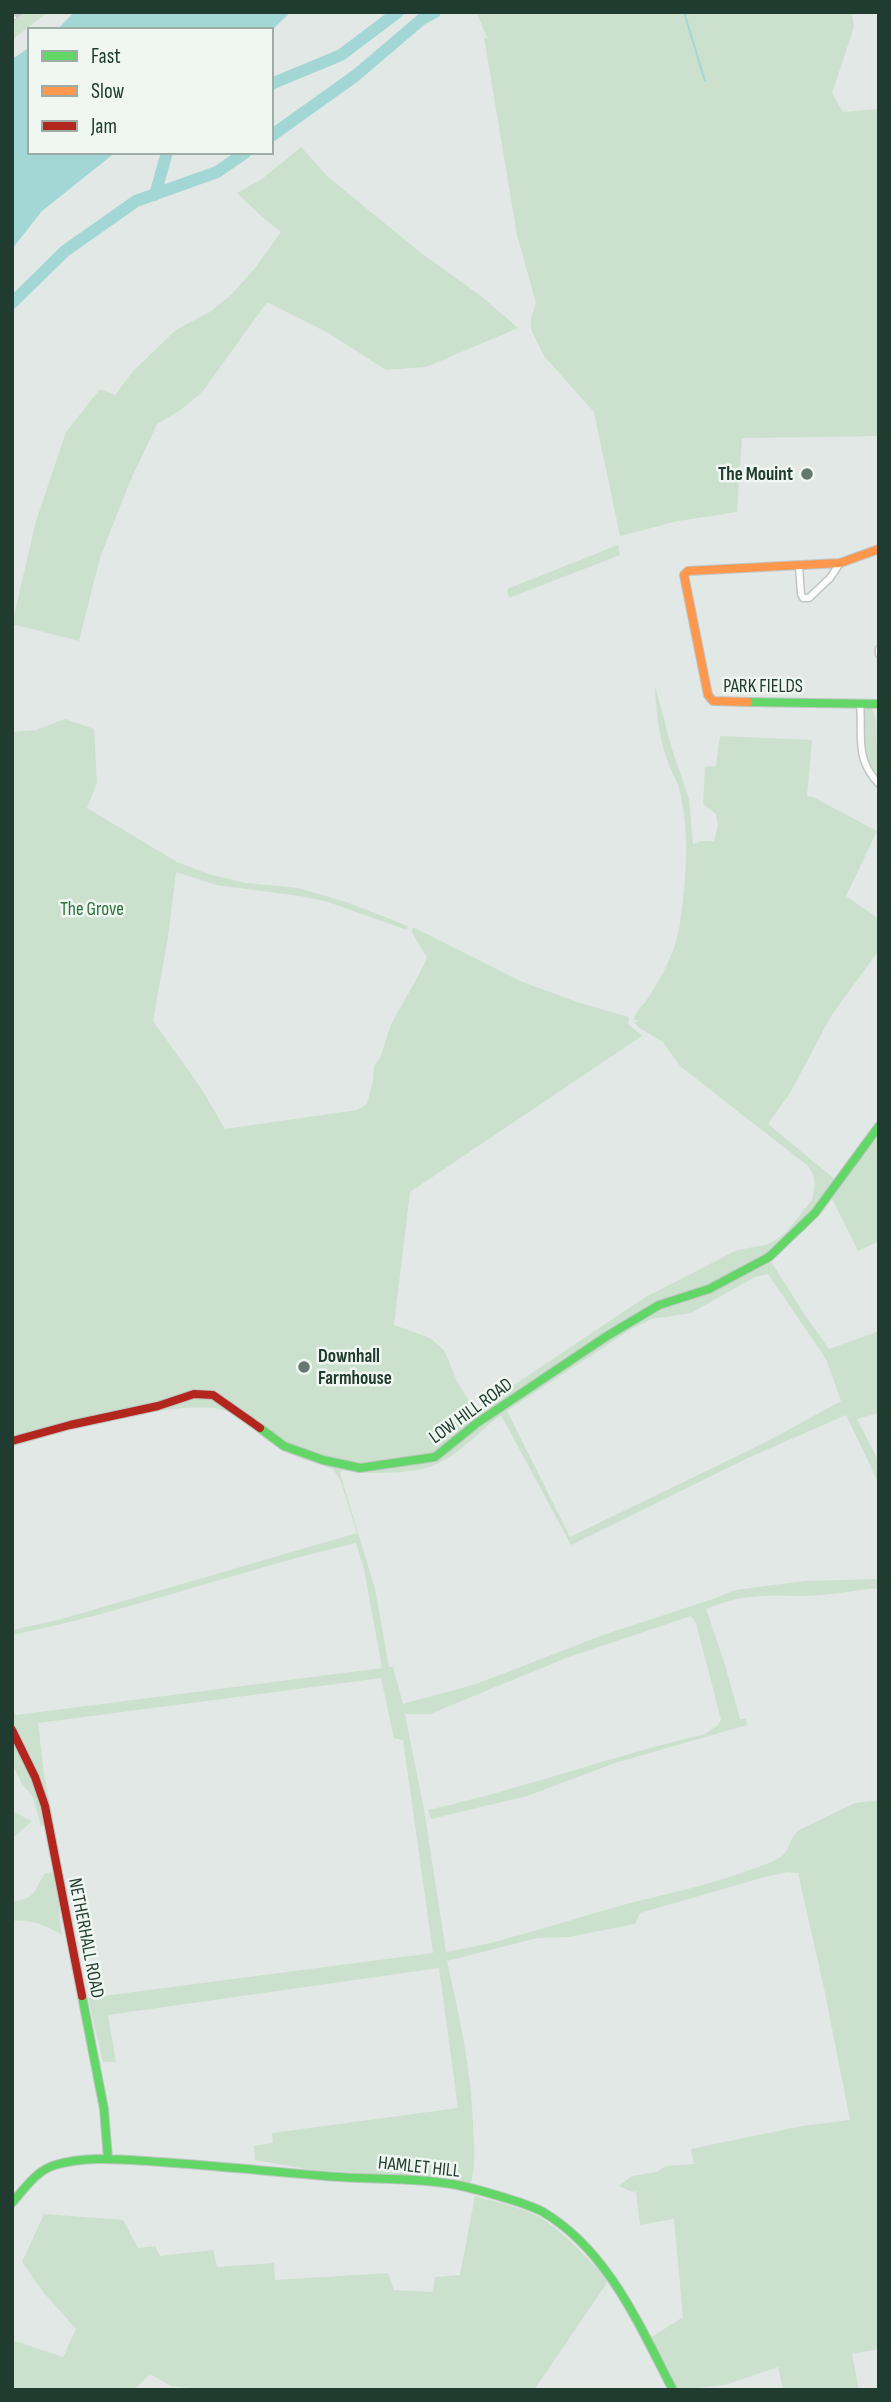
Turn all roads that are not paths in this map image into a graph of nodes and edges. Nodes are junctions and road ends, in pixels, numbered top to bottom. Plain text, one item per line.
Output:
1 (879, 549) edge
2 (840, 563) junction
3 (799, 566) junction
4 (879, 649) edge
5 (879, 654) edge
6 (860, 704) junction
7 (879, 704) edge
8 (879, 784) edge
9 (879, 1126) edge
10 (12, 1441) edge
11 (12, 1730) edge
12 (108, 2159) junction
13 (12, 2203) edge
14 (673, 2390) edge

1 - 2 street
2 - 3 street
2 - 3 street
3 - 6 street, PARK FIELDS
4 - 5 street
6 - 7 street, PARK FIELDS
6 - 8 street
9 - 10 street, LOW HILL ROAD
11 - 12 street, NETHERHALL ROAD
12 - 13 street, HAMLET HILL
12 - 14 street, HAMLET HILL

